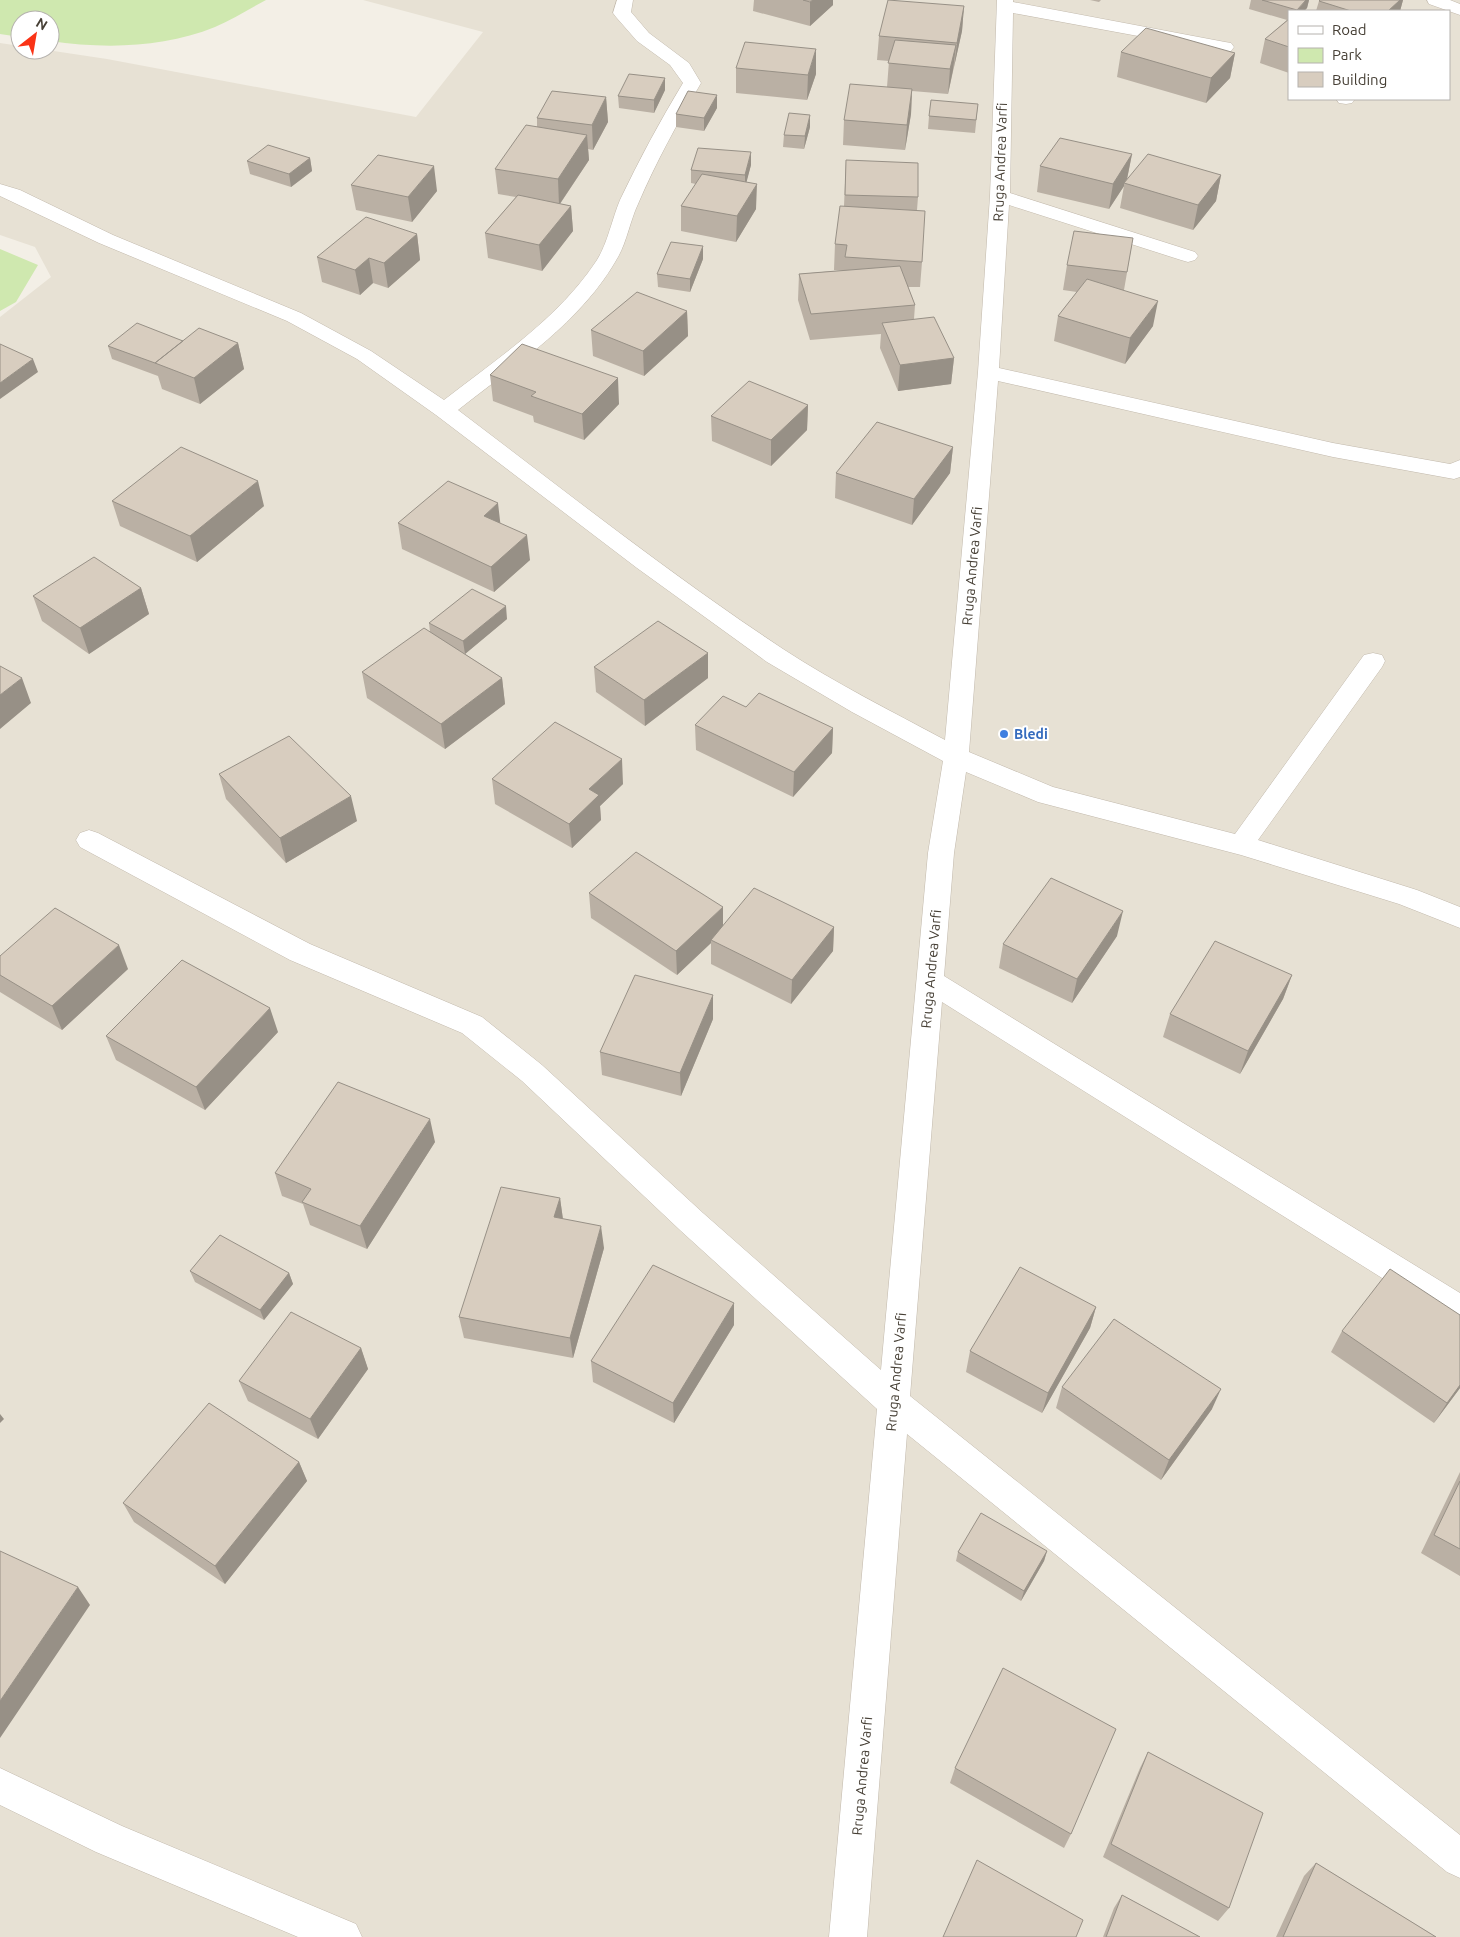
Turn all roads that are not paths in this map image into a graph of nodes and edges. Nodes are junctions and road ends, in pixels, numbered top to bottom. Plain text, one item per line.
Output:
1 (625, 0) edge
2 (1005, 3) edge
3 (1225, 47) dead end
4 (0, 190) edge
5 (1000, 196) junction
6 (1188, 256) dead end
7 (988, 372) junction
8 (444, 410) junction
9 (1460, 467) edge
10 (1373, 661) dead end
11 (956, 758) junction
12 (89, 840) dead end
13 (1240, 845) junction
14 (1460, 918) edge
15 (930, 981) junction
16 (1460, 1310) edge
17 (893, 1402) junction
18 (0, 1786) edge
19 (1460, 1859) edge
20 (344, 1937) edge
21 (848, 1937) edge

1 - 8 street
2 - 3 street
2 - 5 street, Rruga Andrea Varfi
4 - 8 street
5 - 6 street
5 - 7 street, Rruga Andrea Varfi
7 - 9 street
7 - 11 street, Rruga Andrea Varfi
8 - 11 street
10 - 13 street
11 - 13 street
11 - 15 street, Rruga Andrea Varfi
12 - 17 street
13 - 14 street
15 - 16 street
15 - 17 street, Rruga Andrea Varfi
17 - 19 street
17 - 21 street, Rruga Andrea Varfi
18 - 20 street

